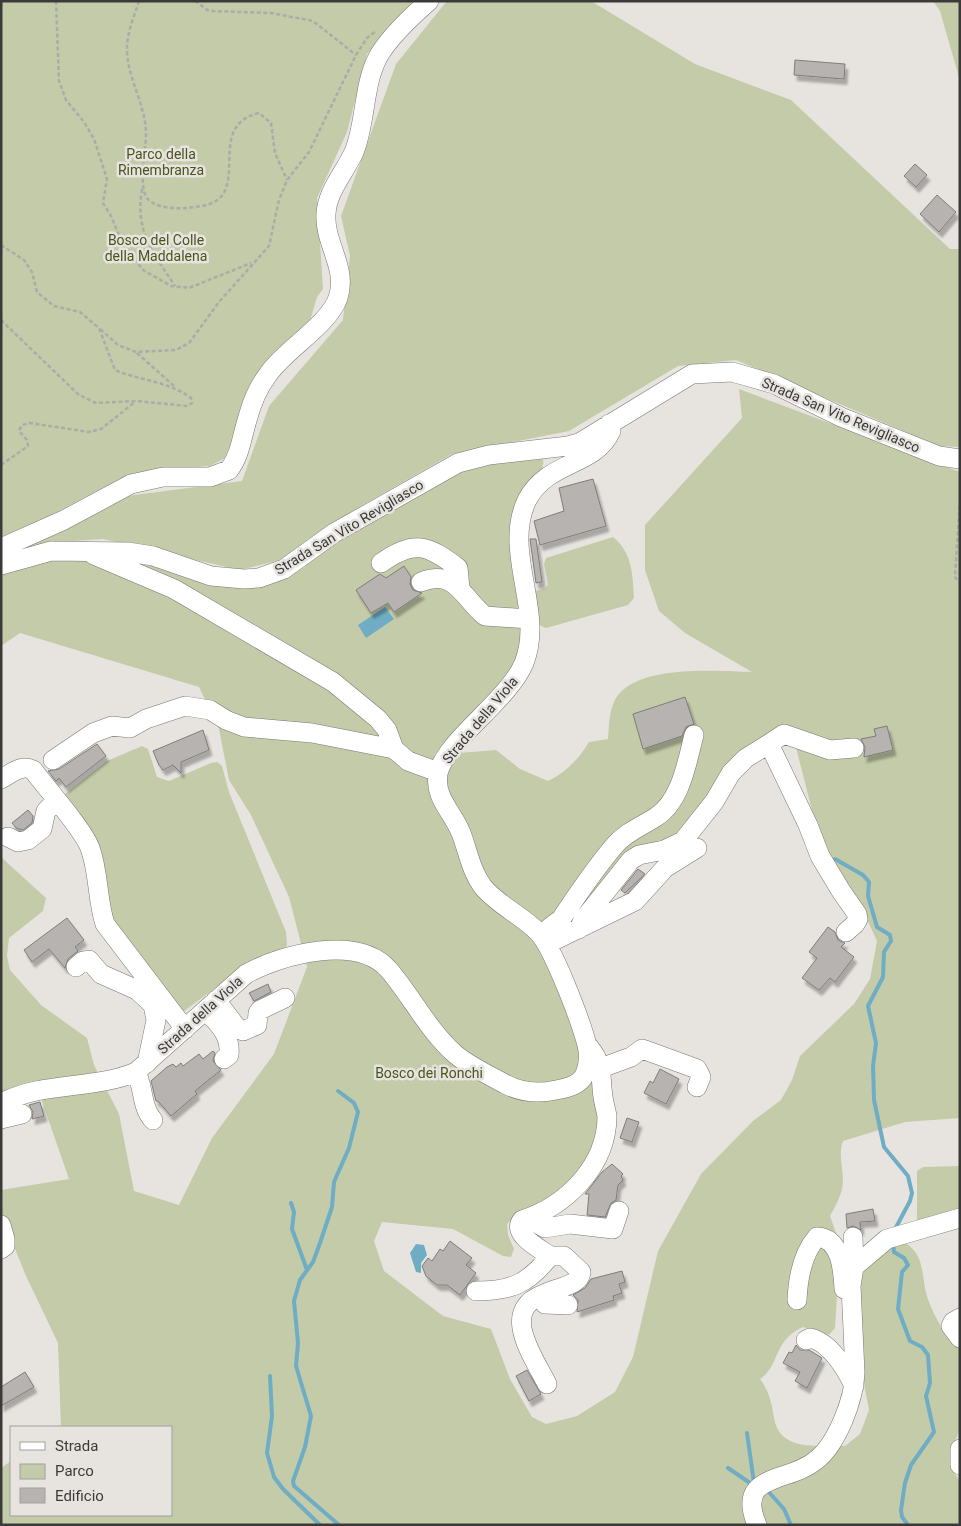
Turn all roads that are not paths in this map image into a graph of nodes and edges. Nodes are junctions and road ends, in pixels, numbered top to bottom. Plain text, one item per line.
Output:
1 (429, 1) edge
2 (609, 424) junction
3 (960, 459) edge
4 (1, 548) edge
5 (86, 551) junction
6 (381, 563) dead end
7 (1, 565) edge
8 (421, 582) dead end
9 (460, 588) junction
10 (529, 619) junction
11 (694, 736) dead end
12 (767, 745) junction
13 (854, 748) dead end
14 (394, 749) junction
15 (53, 760) dead end
16 (438, 772) junction
17 (1, 779) edge
18 (56, 802) junction
19 (8, 836) dead end
20 (697, 848) dead end
21 (579, 929) junction
22 (846, 932) dead end
23 (547, 944) junction
24 (76, 967) dead end
25 (285, 998) dead end
26 (211, 1005) junction
27 (185, 1029) junction
28 (588, 1046) junction
29 (224, 1059) dead end
30 (142, 1067) junction
31 (601, 1068) junction
32 (697, 1087) dead end
33 (1, 1103) edge
34 (22, 1114) dead end
35 (1, 1119) edge
36 (153, 1120) dead end
37 (620, 1210) dead end
38 (533, 1216) junction
39 (960, 1218) edge
40 (1, 1225) edge
41 (852, 1237) dead end
42 (1, 1249) edge
43 (544, 1262) junction
44 (854, 1267) junction
45 (476, 1291) dead end
46 (544, 1294) junction
47 (797, 1300) dead end
48 (568, 1305) dead end
49 (960, 1318) edge
50 (960, 1338) edge
51 (806, 1340) dead end
52 (852, 1380) junction
53 (546, 1384) dead end
54 (960, 1448) edge
55 (960, 1465) edge
56 (757, 1525) edge

1 - 4 street
2 - 3 street, Strada San Vito Revigliasco
2 - 5 street, Strada San Vito Revigliasco
2 - 10 street, Strada della Viola
5 - 7 street, Strada San Vito Revigliasco
5 - 14 street
6 - 9 street
8 - 9 street
9 - 10 street
10 - 16 street, Strada della Viola
11 - 23 street
12 - 13 street
12 - 21 street
12 - 22 street
14 - 15 street
14 - 16 street
16 - 23 street, Strada della Viola
17 - 18 street
18 - 19 street
18 - 27 street
20 - 21 street
21 - 23 street
23 - 28 street, Strada della Viola
24 - 30 street
25 - 26 street
26 - 27 street, Strada della Viola
26 - 28 street, Strada della Viola
26 - 29 street
27 - 30 street, Strada della Viola
28 - 31 street, Strada della Viola
30 - 33 street, Strada della Viola
30 - 36 street
31 - 32 street
31 - 38 street, Strada della Viola
34 - 35 street
37 - 38 street
38 - 43 street, Strada della Viola
39 - 44 street
40 - 42 street
41 - 44 street
43 - 45 street
43 - 46 street
44 - 52 street
46 - 48 street
46 - 53 street
47 - 52 street
49 - 50 street
51 - 52 street
52 - 56 street
54 - 55 street

